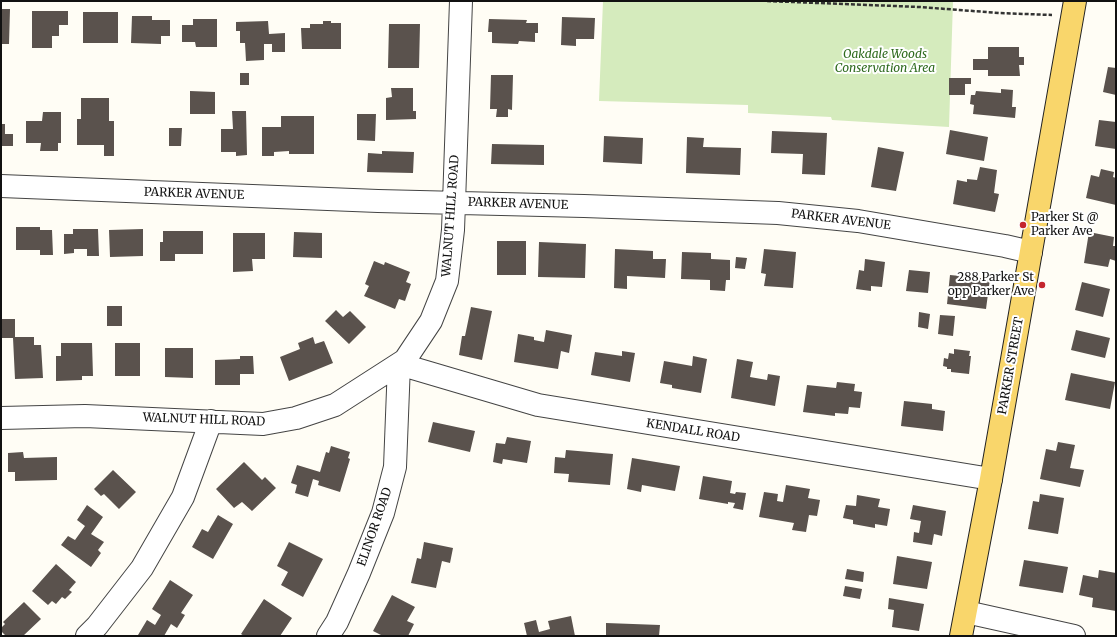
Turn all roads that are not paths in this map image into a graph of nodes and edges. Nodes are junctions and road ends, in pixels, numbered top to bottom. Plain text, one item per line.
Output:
1 (462, 1) edge
2 (1074, 9) edge
3 (1, 186) edge
4 (454, 203) junction
5 (1031, 252) junction
6 (399, 364) junction
7 (1, 418) edge
8 (211, 421) junction
9 (991, 478) junction
10 (966, 612) junction
11 (87, 636) edge
12 (328, 636) edge
13 (961, 636) edge
14 (1074, 636) edge

1 - 4 street, WALNUT HILL ROAD
2 - 5 main road, PARKER STREET
3 - 4 street, PARKER AVENUE
4 - 5 street, PARKER AVENUE
4 - 6 street, WALNUT HILL ROAD
5 - 9 main road, PARKER STREET
6 - 8 street, WALNUT HILL ROAD
6 - 9 street, KENDALL ROAD
6 - 12 street, ELINOR ROAD
7 - 8 street, WALNUT HILL ROAD
8 - 11 street
9 - 10 main road, PARKER STREET
10 - 13 main road, PARKER STREET
10 - 14 street

